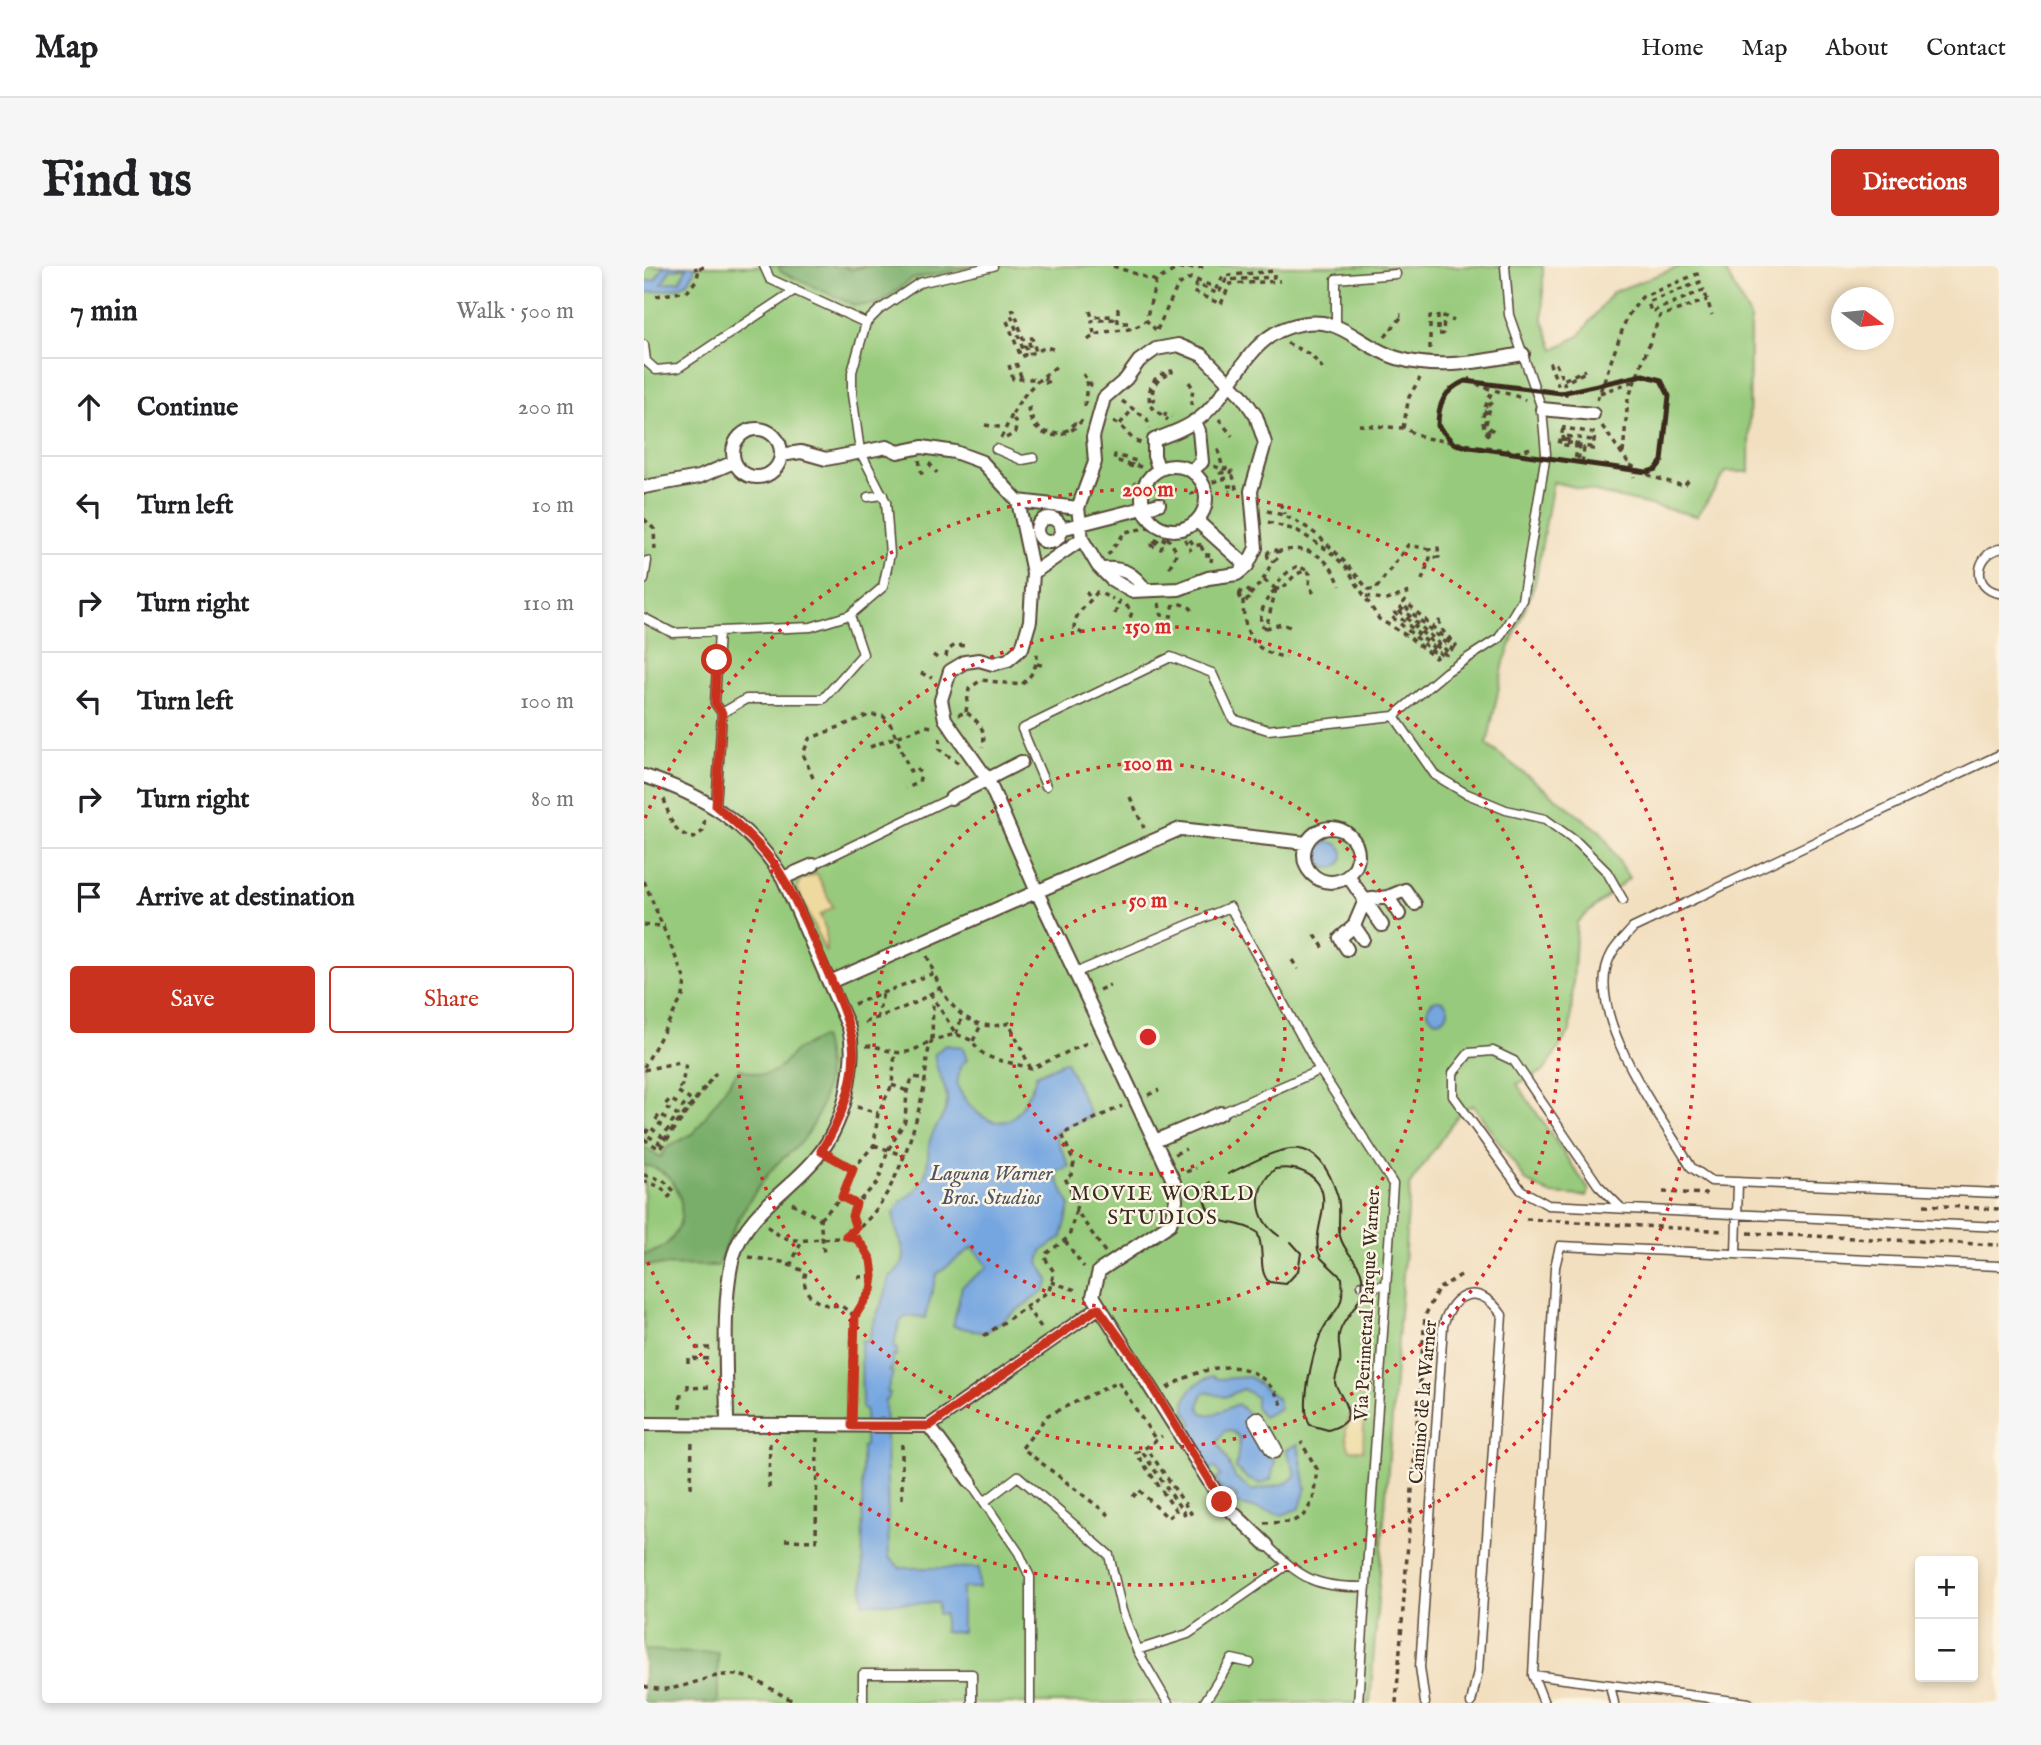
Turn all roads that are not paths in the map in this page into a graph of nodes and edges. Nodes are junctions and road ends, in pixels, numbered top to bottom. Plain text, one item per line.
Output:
1 (764, 266) edge
2 (993, 266) edge
3 (1505, 266) edge
4 (1396, 274) dead end
5 (795, 290) junction
6 (866, 323) junction
7 (1336, 324) junction
8 (645, 345) edge
9 (1523, 354) junction
10 (1230, 383) junction
11 (1542, 409) junction
12 (1593, 414) road end
13 (1189, 417) junction
14 (996, 449) road end
15 (860, 451) junction
16 (781, 454) junction
17 (1033, 458) dead end
18 (734, 461) junction
19 (1159, 470) junction
20 (1191, 471) junction
21 (644, 487) edge
22 (883, 495) junction
23 (868, 497) dead end
24 (1018, 500) junction
25 (1159, 504) dead end
26 (1078, 508) junction
27 (1143, 508) junction
28 (1197, 521) junction
29 (1080, 524) junction
30 (1031, 535) junction
31 (1083, 539) junction
32 (1999, 549) edge
33 (647, 561) road end
34 (1247, 566) junction
35 (1033, 573) junction
36 (644, 580) edge
37 (1999, 593) edge
38 (850, 615) junction
39 (644, 618) edge
40 (719, 631) junction
41 (722, 713) junction
42 (1394, 716) junction
43 (1999, 755) edge
44 (1027, 760) junction
45 (644, 776) edge
46 (988, 780) junction
47 (1046, 786) dead end
48 (951, 798) joint
49 (712, 804) junction
50 (1306, 843) junction
51 (813, 865) joint
52 (1348, 876) junction
53 (783, 878) junction
54 (1038, 894) junction
55 (1388, 897) junction
56 (1365, 900) junction
57 (1623, 900) dead end
58 (1415, 904) dead end
59 (1399, 914) dead end
60 (1382, 925) dead end
61 (1354, 926) junction
62 (1363, 939) dead end
63 (1347, 949) dead end
64 (1077, 972) junction
65 (830, 982) junction
66 (1320, 1070) junction
67 (1221, 1113) joint
68 (1155, 1141) junction
69 (1738, 1182) junction
70 (1999, 1193) edge
71 (1621, 1208) junction
72 (1737, 1214) junction
73 (1999, 1227) edge
74 (1737, 1254) junction
75 (1999, 1266) edge
76 (1362, 1284) dead end
77 (1386, 1286) junction
78 (1096, 1302) junction
79 (1257, 1419) dead end
80 (644, 1424) edge
81 (727, 1424) junction
82 (929, 1426) junction
83 (1274, 1450) dead end
84 (971, 1483) joint
85 (984, 1502) junction
86 (1267, 1545) joint
87 (1287, 1565) junction
88 (1366, 1587) junction
89 (1137, 1650) junction
90 (1250, 1663) dead end
91 (1533, 1675) junction
92 (1609, 1685) junction
93 (863, 1703) edge
94 (972, 1703) edge
95 (1030, 1703) edge
96 (1168, 1703) edge
97 (1204, 1703) edge
98 (1358, 1703) edge
99 (1425, 1703) edge
100 (1471, 1703) edge
101 (1544, 1703) edge
102 (1614, 1703) edge
103 (1749, 1703) edge

1 - 5 lane
2 - 6 lane
3 - 9 lane
4 - 7 lane
5 - 6 lane
5 - 8 lane
6 - 15 lane
7 - 9 street
7 - 10 street
9 - 11 lane
10 - 13 street
10 - 26 street
10 - 34 street
11 - 12 street
11 - 42 lane
13 - 19 street
13 - 20 street
14 - 17 lane
15 - 16 street
15 - 22 lane
15 - 24 street
16 - 18 street
16 - 18 street
18 - 21 street
19 - 20 street
19 - 27 street
20 - 28 street
22 - 23 lane
22 - 38 lane
24 - 26 street
24 - 30 street
25 - 27 street
26 - 29 street
27 - 28 street
27 - 29 street
28 - 34 street
29 - 30 street
29 - 31 street
30 - 35 street
31 - 34 street
31 - 35 street
32 - 37 lane
33 - 36 lane
35 - 46 street
38 - 40 lane
38 - 41 lane
39 - 40 lane
40 - 41 lane
41 - 49 lane
42 - 44 lane
42 - 57 lane
43 - 69 lane
44 - 46 street
44 - 47 lane
45 - 49 street
46 - 48 street
46 - 54 street
48 - 51 lane
49 - 53 street
50 - 52 street
50 - 52 street
50 - 54 street
51 - 53 street
52 - 56 street
53 - 65 street
54 - 64 street
54 - 65 street
55 - 56 street
55 - 58 street
55 - 59 street
56 - 60 street
56 - 61 street
61 - 62 street
61 - 63 street
64 - 66 lane, Via Perimetral Parque Warner
64 - 68 street
65 - 81 street
66 - 67 lane
66 - 77 lane, Via Perimetral Parque Warner
67 - 68 street
68 - 78 street
69 - 70 lane
69 - 72 lane
71 - 71 lane
71 - 72 lane
72 - 73 lane
72 - 74 lane
74 - 75 lane
74 - 91 lane
76 - 77 lane
77 - 88 lane, Via Perimetral Parque Warner
78 - 82 street
78 - 86 street
79 - 83 street
80 - 81 street
81 - 82 street
82 - 84 street
84 - 85 lane
85 - 89 lane
85 - 95 lane
86 - 87 lane
87 - 88 lane
87 - 89 lane
88 - 98 lane, Via Perimetral Parque Warner
89 - 96 lane
90 - 97 lane
91 - 92 lane
91 - 101 lane
92 - 102 lane
92 - 103 lane
93 - 94 lane
99 - 100 lane, Camino de la Warner

